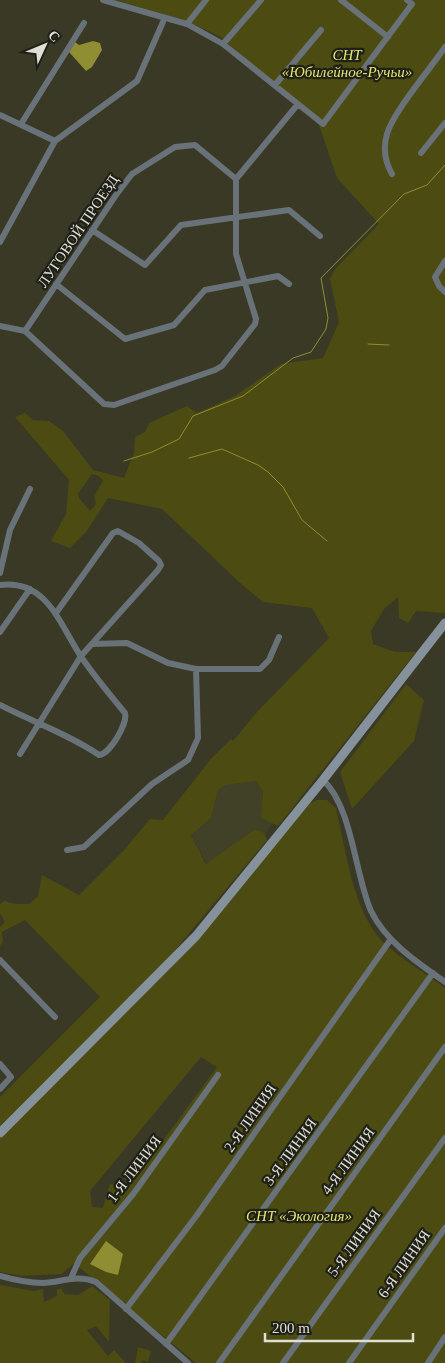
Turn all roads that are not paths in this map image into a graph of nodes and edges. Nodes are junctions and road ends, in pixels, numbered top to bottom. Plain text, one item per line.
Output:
1 (103, 0) edge
2 (206, 0) edge
3 (261, 0) edge
4 (341, 0) edge
5 (407, 0) edge
6 (163, 22) dead end
7 (84, 23) dead end
8 (187, 24) junction
9 (321, 30) dead end
10 (388, 37) junction
11 (223, 44) junction
12 (445, 47) edge
13 (274, 85) junction
14 (298, 104) junction
15 (0, 115) edge
16 (445, 123) edge
17 (20, 124) junction
18 (55, 141) junction
19 (421, 153) dead end
20 (392, 174) dead end
21 (236, 179) junction
22 (238, 218) junction
23 (92, 230) junction
24 (320, 236) dead end
25 (0, 242) edge
26 (445, 261) edge
27 (244, 282) junction
28 (56, 284) junction
29 (289, 284) dead end
30 (445, 292) edge
31 (0, 326) edge
32 (25, 331) junction
33 (30, 489) dead end
34 (0, 574) edge
35 (0, 585) edge
36 (30, 589) junction
37 (56, 614) junction
38 (445, 623) edge
39 (0, 632) edge
40 (279, 637) dead end
41 (93, 644) junction
42 (81, 656) junction
43 (196, 669) junction
44 (0, 705) edge
45 (39, 725) junction
46 (20, 754) dead end
47 (323, 780) junction
48 (66, 850) dead end
49 (391, 938) junction
50 (0, 960) edge
51 (433, 973) junction
52 (445, 982) edge
53 (55, 1017) dead end
54 (445, 1047) edge
55 (0, 1064) edge
56 (218, 1075) dead end
57 (0, 1089) edge
58 (0, 1133) edge
59 (445, 1138) edge
60 (445, 1228) edge
61 (0, 1276) edge
62 (71, 1278) junction
63 (126, 1309) junction
64 (445, 1337) edge
65 (166, 1344) junction
66 (188, 1363) edge
67 (219, 1363) edge
68 (283, 1363) edge
69 (349, 1363) edge
70 (428, 1363) edge

1 - 8 street
2 - 8 street
3 - 11 street
4 - 10 street
5 - 10 street
6 - 18 street
7 - 17 street
8 - 11 street
9 - 13 street
10 - 14 street
11 - 13 street
12 - 20 street
13 - 14 street
14 - 21 street
15 - 17 street
16 - 19 street
17 - 18 street
18 - 25 street
21 - 22 street
21 - 23 street, ЛУГОВОЙ ПРОЕЗД
22 - 23 street
22 - 24 street
22 - 27 street
23 - 28 street, ЛУГОВОЙ ПРОЕЗД
26 - 30 street
27 - 28 street
27 - 29 street
27 - 32 street
28 - 32 street, ЛУГОВОЙ ПРОЕЗД
31 - 32 street
33 - 34 street
35 - 36 street
36 - 37 street
36 - 39 street
37 - 41 street
37 - 42 street
38 - 47 main road
40 - 43 street
41 - 42 street
41 - 43 street
42 - 45 street
42 - 45 street
43 - 48 street
44 - 45 street
45 - 46 street
47 - 49 street
47 - 58 main road
49 - 51 street
49 - 63 street, 2-Я ЛИНИЯ
50 - 53 street
51 - 52 street
51 - 65 street, 3-Я ЛИНИЯ
54 - 67 street, 4-Я ЛИНИЯ
55 - 57 street
56 - 62 street, 1-Я ЛИНИЯ
59 - 68 street, 5-Я ЛИНИЯ
60 - 69 street, 6-Я ЛИНИЯ
61 - 62 street
62 - 63 street
63 - 65 street
64 - 70 street
65 - 66 street

